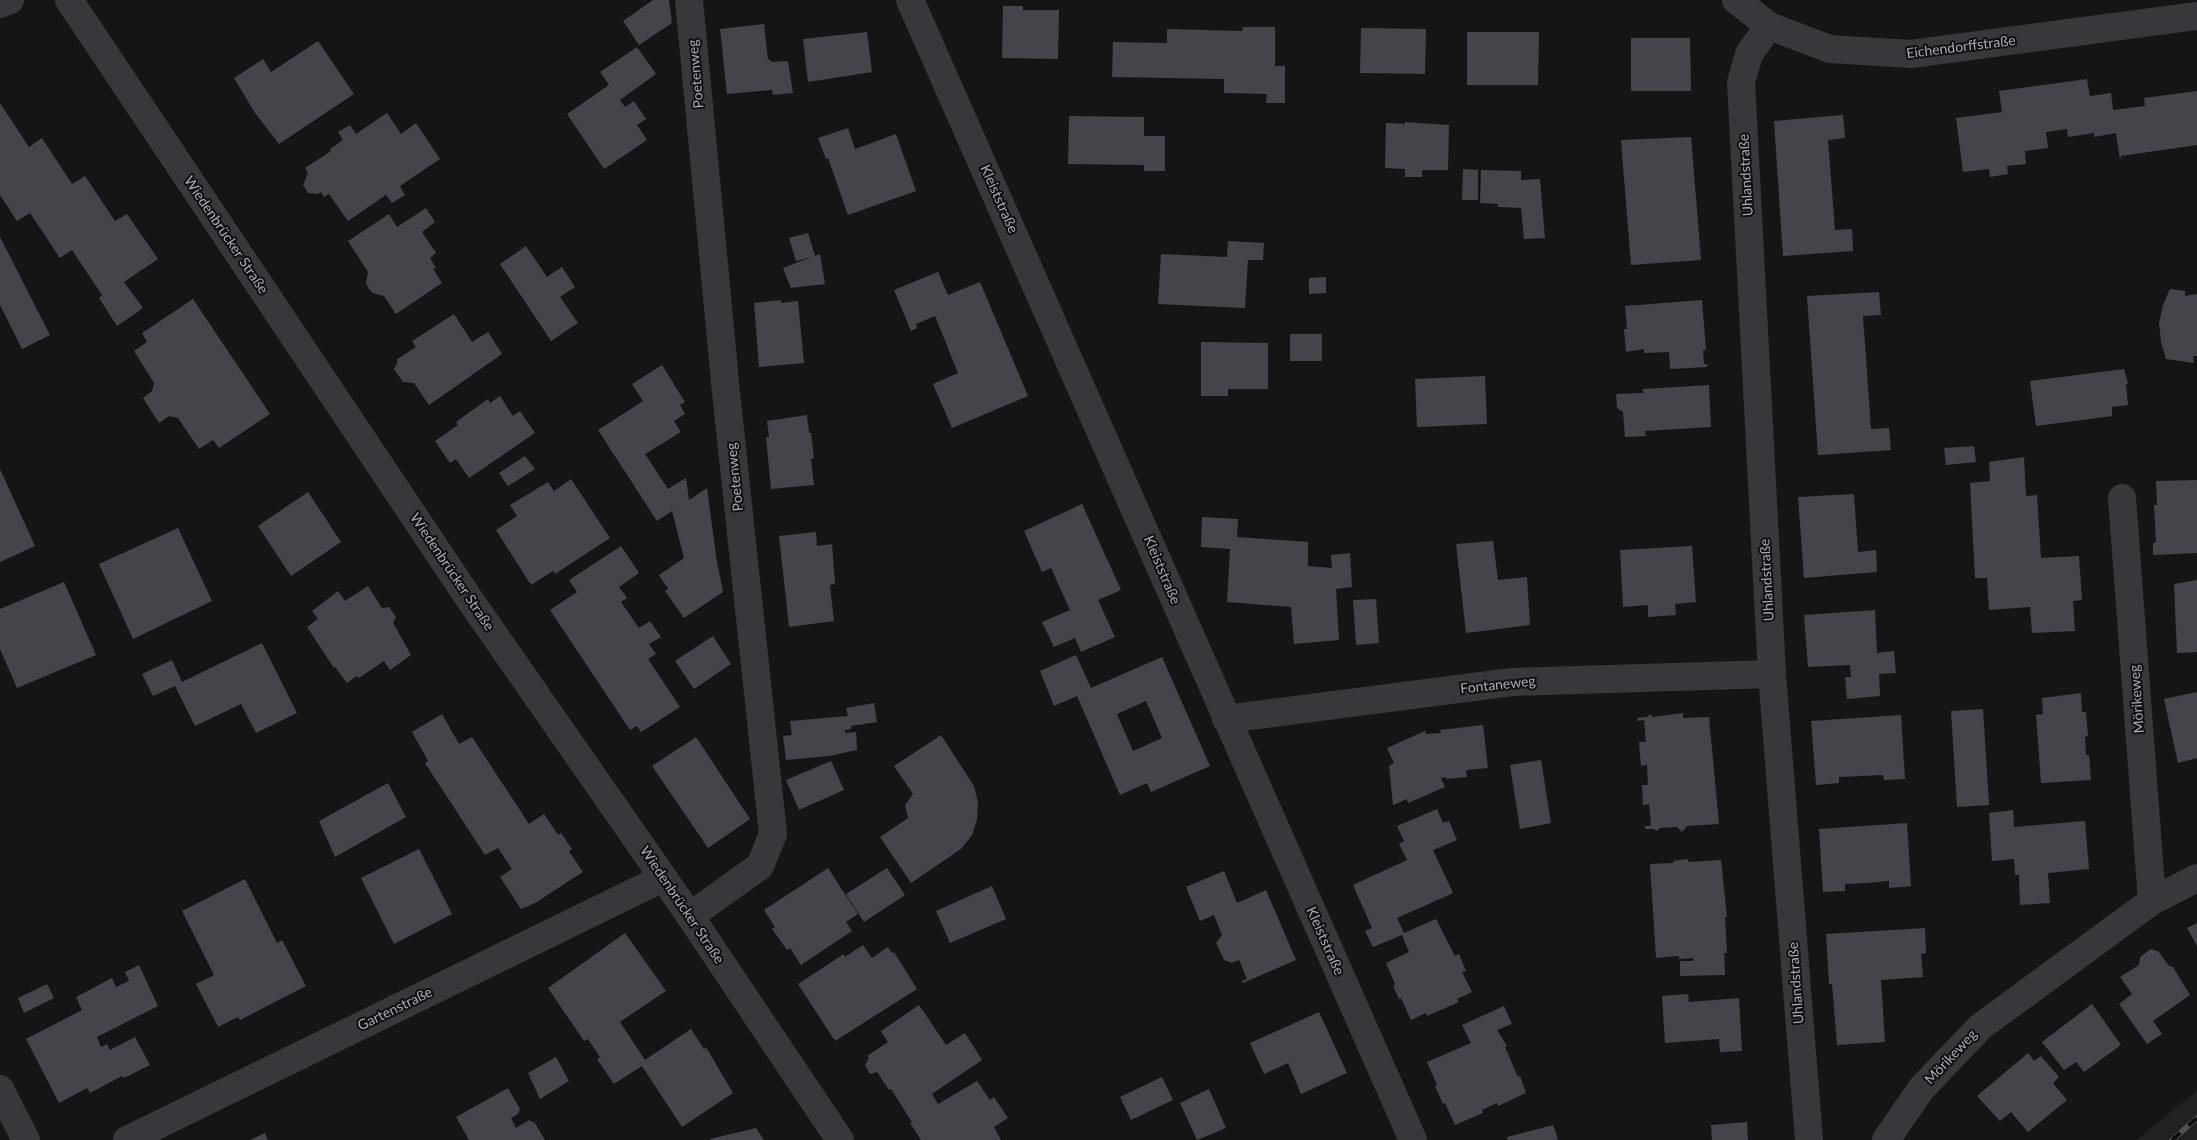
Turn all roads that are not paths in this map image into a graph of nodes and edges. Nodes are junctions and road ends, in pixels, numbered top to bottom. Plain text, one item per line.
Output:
1 (10, 0) edge
2 (69, 0) edge
3 (690, 0) edge
4 (910, 0) edge
5 (1736, 0) edge
6 (0, 4) edge
7 (2197, 16) edge
8 (1769, 26) junction
9 (2122, 498) dead end
10 (1772, 674) junction
11 (1226, 719) junction
12 (663, 878) junction
13 (2197, 878) edge
14 (2152, 901) junction
15 (690, 916) junction
16 (0, 1088) edge
17 (26, 1140) edge
18 (127, 1140) edge
19 (840, 1140) edge
20 (1413, 1140) edge
21 (1809, 1140) edge
22 (1886, 1140) edge

1 - 6 street
2 - 12 street, Wiedenbrücker Straße
3 - 15 street, Poetenweg
4 - 11 street, Kleiststraße
5 - 8 street, Eichendorffstraße
7 - 8 street, Eichendorffstraße
8 - 10 street, Uhlandstraße
9 - 14 street, Mörikeweg
10 - 11 street, Fontaneweg
10 - 21 street, Uhlandstraße
11 - 20 street, Kleiststraße
12 - 15 street, Wiedenbrücker Straße
12 - 18 street, Gartenstraße
13 - 14 street, Mörikeweg
14 - 22 street, Mörikeweg
15 - 19 street, Wiedenbrücker Straße
16 - 17 street

